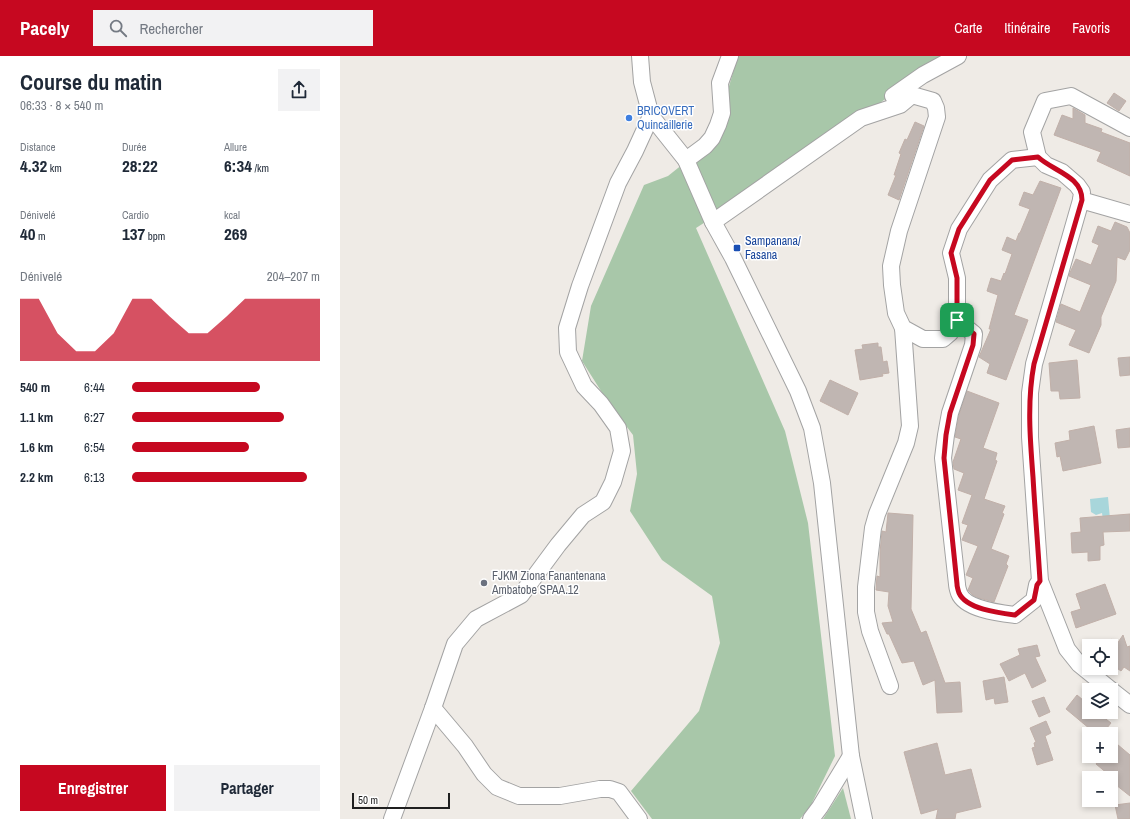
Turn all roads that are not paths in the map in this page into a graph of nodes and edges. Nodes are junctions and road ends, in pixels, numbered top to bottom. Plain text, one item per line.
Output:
1 (640, 56) edge
2 (730, 56) edge
3 (958, 56) edge
4 (651, 116) junction
5 (861, 118) junction
6 (1130, 128) edge
7 (1038, 157) junction
8 (686, 160) junction
9 (1082, 200) junction
10 (1130, 214) edge
11 (712, 222) junction
12 (957, 320) junction
13 (903, 328) junction
14 (1040, 581) junction
15 (1102, 683) edge
16 (890, 686) dead end
17 (1118, 696) edge
18 (1130, 705) edge
19 (433, 708) junction
20 (851, 756) junction
21 (392, 819) edge
22 (639, 819) edge
23 (811, 819) edge
24 (864, 819) edge

1 - 4 street
2 - 8 street
3 - 5 street
4 - 8 street
4 - 19 street
5 - 11 street
5 - 13 street
6 - 7 street
7 - 9 street
7 - 12 street
8 - 11 street
9 - 10 street
9 - 14 street
11 - 20 street
12 - 13 street
12 - 14 street
13 - 16 street
14 - 15 street
17 - 18 street
19 - 21 street
19 - 22 street
20 - 23 street
20 - 24 street

